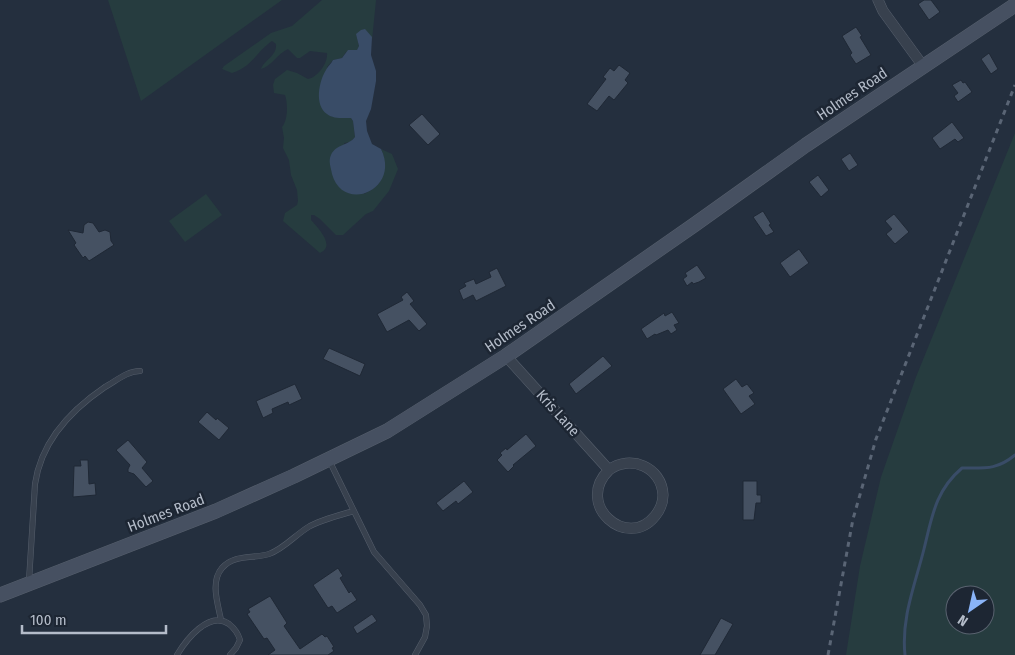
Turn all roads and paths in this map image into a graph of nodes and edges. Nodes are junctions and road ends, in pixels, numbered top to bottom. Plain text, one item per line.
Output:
1 (878, 0) edge
2 (1015, 5) edge
3 (923, 66) junction
4 (506, 356) junction
5 (140, 371) dead end
6 (329, 460) junction
7 (609, 470) junction
8 (354, 511) junction
9 (29, 584) junction
10 (0, 595) edge
11 (221, 620) junction
12 (177, 655) edge
13 (230, 655) edge
14 (415, 655) edge

1 - 3 street
2 - 3 street, Holmes Road
3 - 4 street, Holmes Road
4 - 6 street, Holmes Road
4 - 7 street, Kris Lane
5 - 9 lane
6 - 8 lane
6 - 9 street, Holmes Road
7 - 7 street
8 - 11 lane
8 - 14 lane
9 - 10 street, Holmes Road
11 - 12 lane
11 - 13 lane

